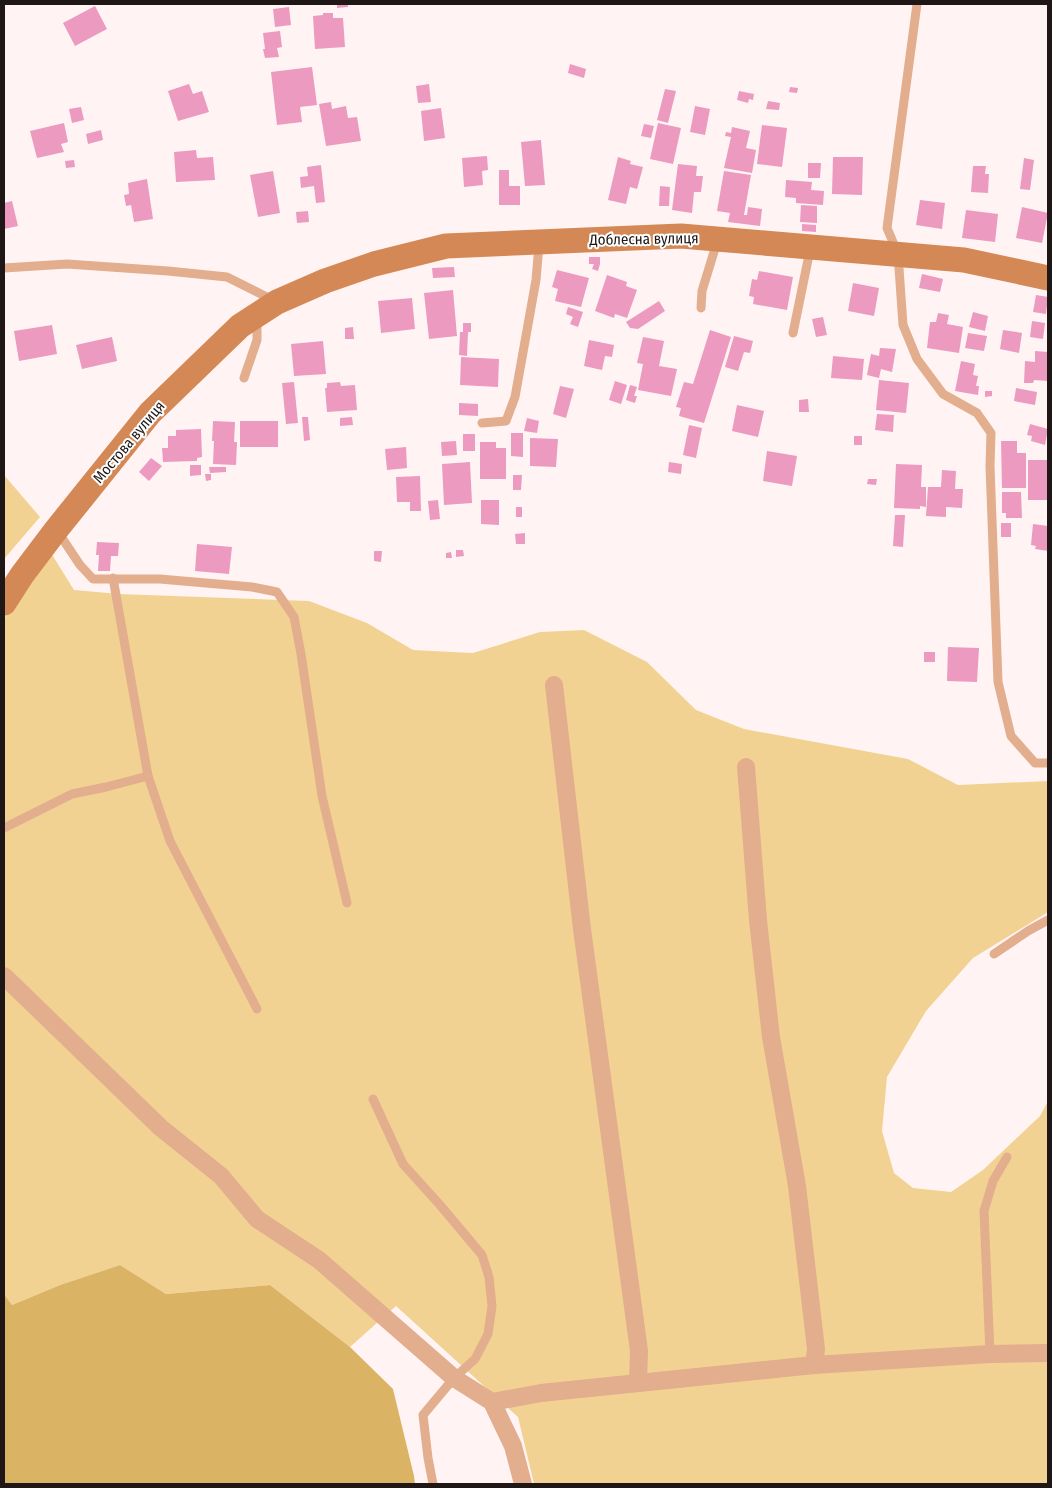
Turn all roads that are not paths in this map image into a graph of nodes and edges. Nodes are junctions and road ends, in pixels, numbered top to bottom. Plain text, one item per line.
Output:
1 (917, 4) edge
2 (717, 239) junction
3 (539, 242) junction
4 (811, 247) junction
5 (898, 254) junction
6 (4, 268) edge
7 (1048, 278) edge
8 (701, 308) dead end
9 (267, 309) junction
10 (793, 333) dead end
11 (244, 378) dead end
12 (482, 423) dead end
13 (56, 530) junction
14 (113, 578) junction
15 (4, 603) edge
16 (554, 685) dead end
17 (1048, 764) edge
18 (746, 767) dead end
19 (148, 776) junction
20 (4, 828) edge
21 (347, 903) dead end
22 (1048, 920) edge
23 (994, 954) dead end
24 (4, 976) edge
25 (257, 1009) dead end
26 (373, 1099) dead end
27 (1007, 1157) dead end
28 (1048, 1353) edge
29 (990, 1354) junction
30 (814, 1365) junction
31 (454, 1378) junction
32 (638, 1382) junction
33 (492, 1402) junction
34 (433, 1484) edge
35 (523, 1484) edge

1 - 5 lane
2 - 3 street, Доблесна вулиця
2 - 4 street, Доблесна вулиця
2 - 8 lane
3 - 9 street, Доблесна вулиця
3 - 12 lane
4 - 5 street, Доблесна вулиця
4 - 10 lane
5 - 7 street, Доблесна вулиця
5 - 17 lane
6 - 9 lane
9 - 11 lane
9 - 13 street, Мостова вулиця
13 - 14 lane
13 - 15 street, Мостова вулиця
14 - 19 lane
14 - 21 lane
16 - 32 street
18 - 30 street
19 - 20 lane
19 - 25 lane
22 - 23 lane
24 - 31 street
26 - 31 lane
27 - 29 lane
28 - 29 street
29 - 30 street
30 - 32 street
31 - 33 street
31 - 34 lane
32 - 33 street
33 - 35 street

